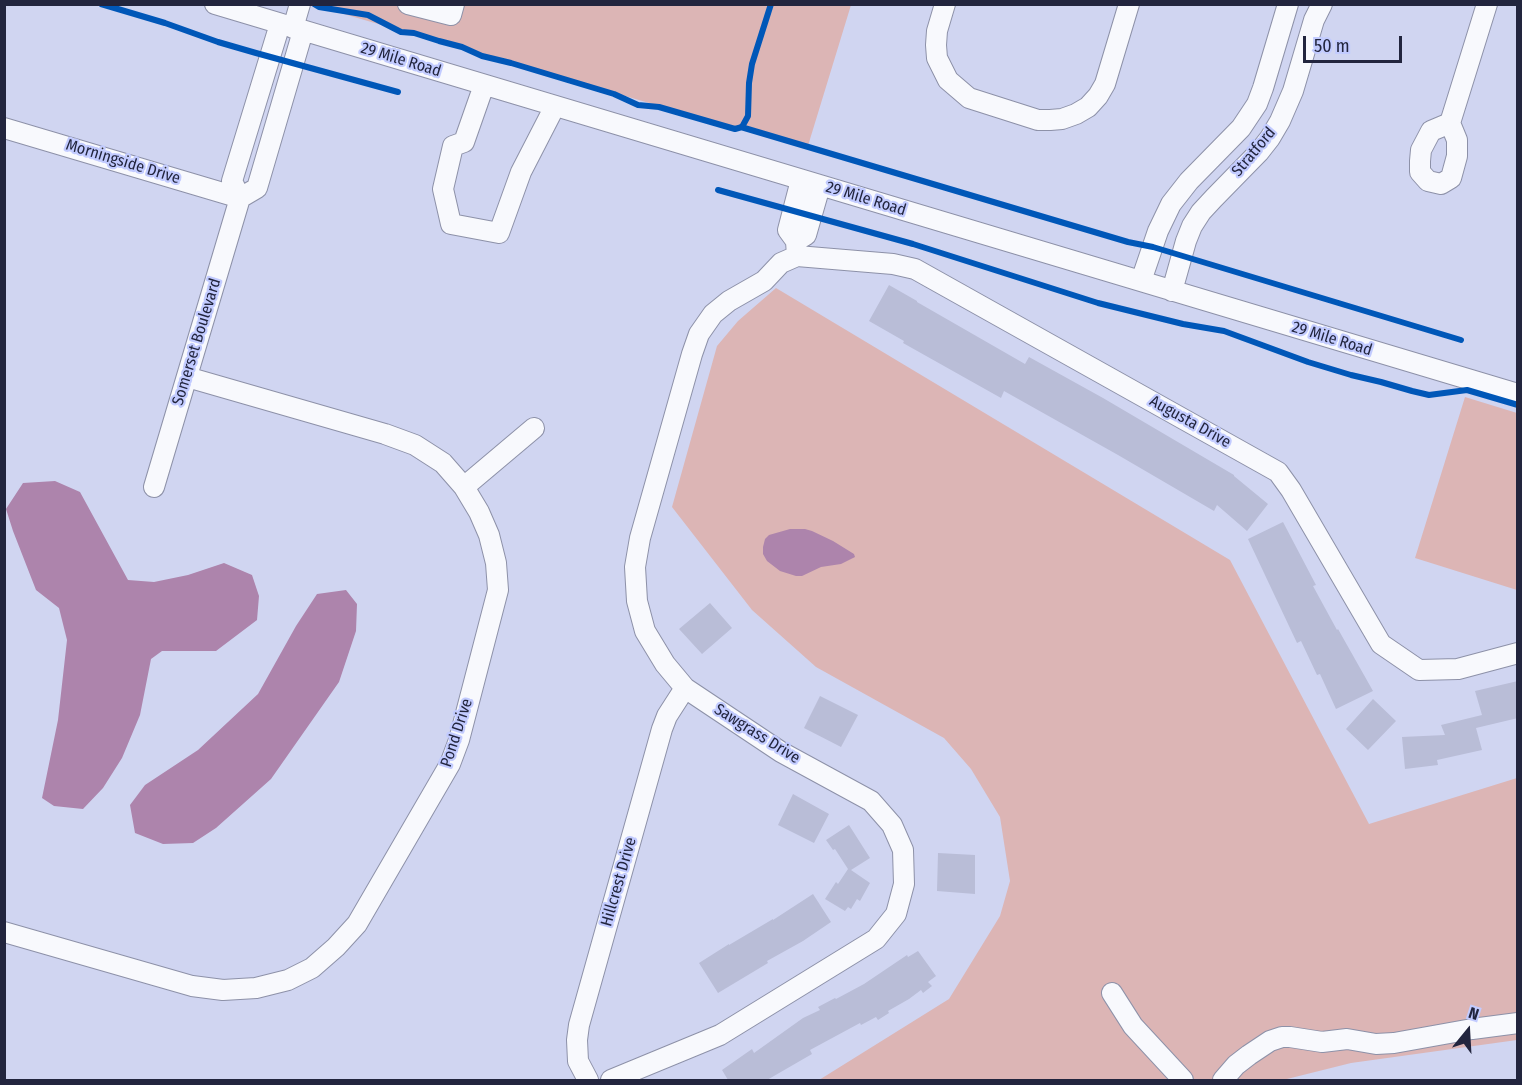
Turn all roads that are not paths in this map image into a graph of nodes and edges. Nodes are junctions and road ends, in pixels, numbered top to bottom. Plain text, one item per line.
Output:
1 (215, 4) edge
2 (300, 4) edge
3 (408, 4) edge
4 (454, 4) edge
5 (945, 4) edge
6 (1129, 4) edge
7 (1288, 4) edge
8 (1322, 4) edge
9 (1487, 4) edge
10 (292, 27) junction
11 (484, 85) junction
12 (555, 106) junction
13 (1450, 123) dead end
14 (4, 128) edge
15 (247, 132) junction
16 (271, 139) junction
17 (811, 183) junction
18 (240, 198) junction
19 (796, 248) junction
20 (1141, 281) junction
21 (1172, 291) junction
22 (187, 377) junction
23 (1518, 394) edge
24 (534, 428) dead end
25 (154, 487) dead end
26 (464, 488) junction
27 (1518, 653) edge
28 (686, 688) junction
29 (4, 932) edge
30 (1112, 993) dead end
31 (1518, 1023) edge
32 (588, 1080) edge
33 (611, 1080) edge
34 (1183, 1080) edge
35 (1223, 1080) edge

1 - 10 street, 29 Mile Road
2 - 10 street
3 - 4 street
5 - 6 street
7 - 20 street, Stratford
8 - 21 street, Stratford
9 - 13 street
10 - 11 street, 29 Mile Road
10 - 15 street, Somerset Boulevard
10 - 16 street, Somerset Boulevard
11 - 12 street, 29 Mile Road
11 - 12 street
12 - 17 street, 29 Mile Road
14 - 18 street, Morningside Drive
15 - 16 street
15 - 18 street, Somerset Boulevard
16 - 18 street, Somerset Boulevard
17 - 19 street
17 - 20 street, 29 Mile Road
18 - 22 street, Somerset Boulevard
19 - 27 street, Augusta Drive
19 - 28 street, Sawgrass Drive
20 - 21 street, 29 Mile Road
21 - 23 street, 29 Mile Road
22 - 25 street, Somerset Boulevard
22 - 26 street, Pond Drive
24 - 26 street
26 - 29 street, Pond Drive
28 - 32 street, Hillcrest Drive
28 - 33 street, Sawgrass Drive
30 - 34 street
31 - 35 street

